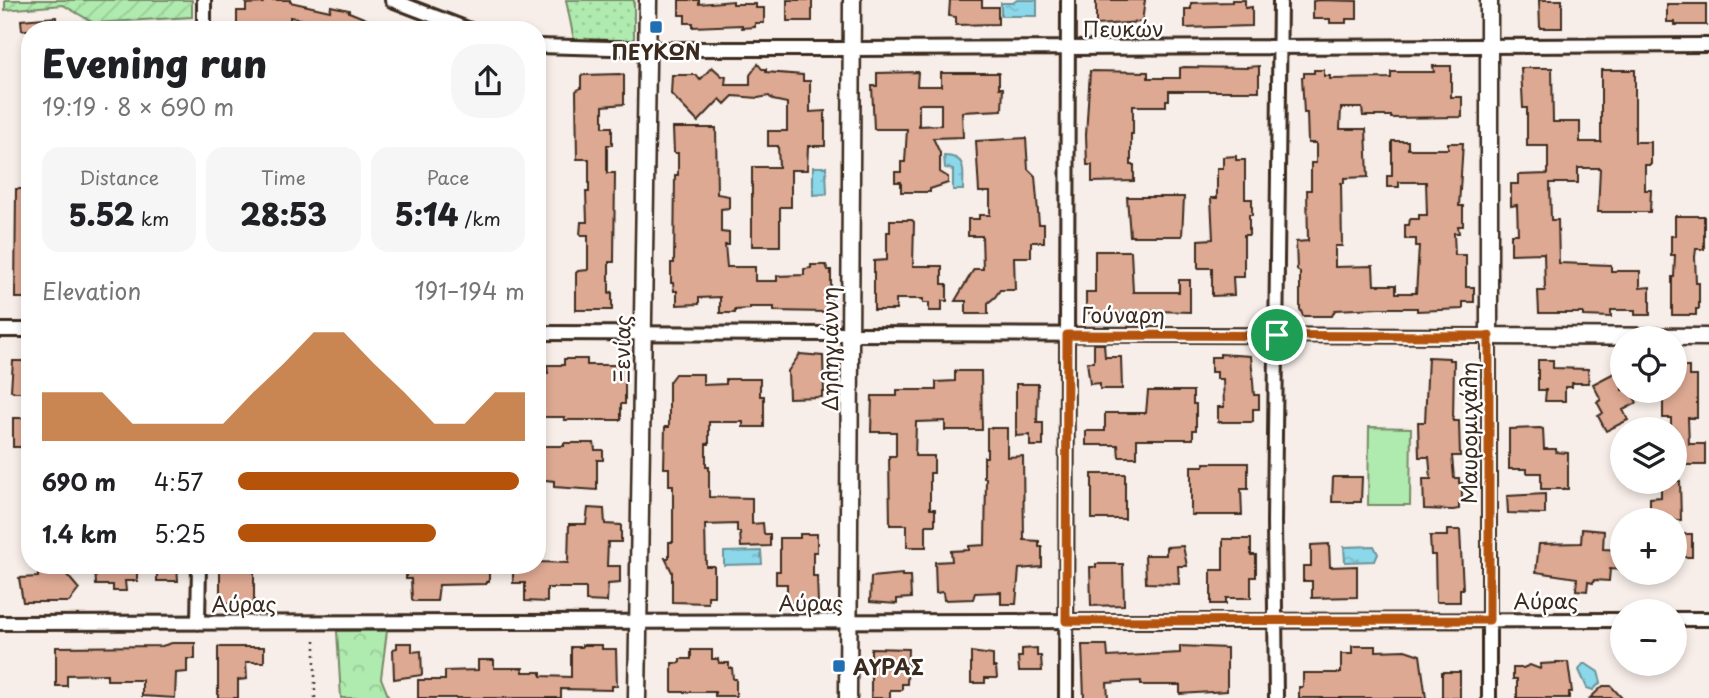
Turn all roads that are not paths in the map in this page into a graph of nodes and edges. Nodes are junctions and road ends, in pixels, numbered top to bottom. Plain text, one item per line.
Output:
1 (204, 0) edge
2 (392, 0) edge
3 (648, 0) edge
4 (852, 0) edge
5 (1069, 0) edge
6 (1280, 0) edge
7 (1489, 0) edge
8 (204, 21) edge
9 (447, 21) edge
10 (1709, 45) edge
11 (546, 46) edge
12 (1068, 48) junction
13 (1280, 48) junction
14 (1489, 48) junction
15 (647, 49) junction
16 (851, 49) junction
17 (0, 330) edge
18 (21, 330) edge
19 (546, 332) edge
20 (643, 333) junction
21 (850, 334) junction
22 (1067, 335) junction
23 (1277, 335) junction
24 (1489, 336) junction
25 (1709, 337) edge
26 (199, 574) edge
27 (1276, 620) junction
28 (1489, 620) junction
29 (1610, 620) edge
30 (1687, 620) edge
31 (1709, 620) edge
32 (848, 621) junction
33 (1066, 621) junction
34 (198, 622) junction
35 (638, 622) junction
36 (0, 623) edge
37 (637, 698) edge
38 (848, 698) edge
39 (1066, 698) edge
40 (1276, 698) edge
41 (1489, 698) edge

1 - 8 street
2 - 9 street
3 - 15 street, Ξενίας
4 - 16 street, Δηληγιάννη
5 - 12 street
6 - 13 street
7 - 14 street, Μαυρομιχάλη
10 - 14 street, Πευκών
11 - 15 street, Πευκών
12 - 13 street, Πευκών
12 - 16 street, Πευκών
12 - 22 street
13 - 14 street, Πευκών
13 - 23 street
14 - 24 street, Μαυρομιχάλη
15 - 16 street, Πευκών
15 - 20 street, Ξενίας
16 - 21 street, Δηληγιάννη
17 - 18 street
19 - 20 street, Γούναρη
20 - 21 street, Γούναρη
20 - 35 street, Ξενίας
21 - 22 street, Γούναρη
21 - 32 street, Δηληγιάννη
22 - 23 street, Γούναρη
22 - 33 street
23 - 24 street, Γούναρη
23 - 27 street
24 - 25 street, Γούναρη
24 - 28 street, Μαυρομιχάλη
26 - 34 street
27 - 28 street, Αύρας
27 - 33 street, Αύρας
27 - 40 street
28 - 29 street, Αύρας
28 - 41 street, Μαυρομιχάλη
30 - 31 street
32 - 33 street, Αύρας
32 - 35 street, Αύρας
32 - 38 street, Δηληγιάννη
33 - 39 street
34 - 35 street, Αύρας
34 - 36 street, Αύρας
35 - 37 street, Ξενίας

